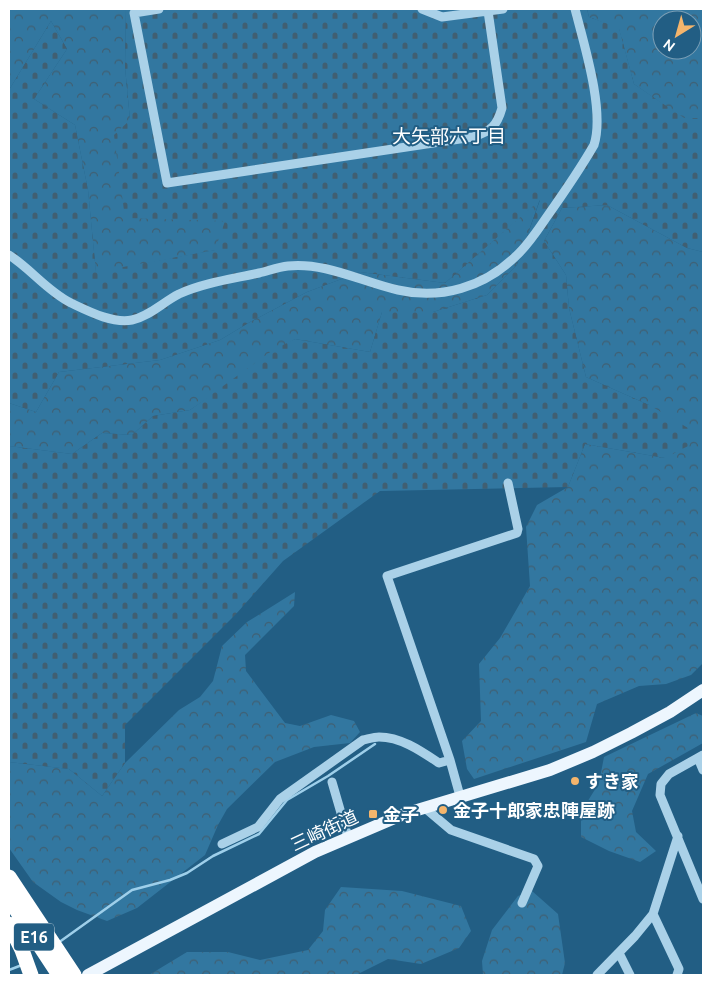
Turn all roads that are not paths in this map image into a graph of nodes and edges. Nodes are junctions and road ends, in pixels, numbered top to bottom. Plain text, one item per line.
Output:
1 (159, 9) edge
2 (422, 9) edge
3 (504, 9) edge
4 (575, 9) edge
5 (488, 11) junction
6 (9, 255) edge
7 (508, 483) dead end
8 (701, 691) edge
9 (701, 756) edge
10 (450, 760) junction
11 (703, 770) edge
12 (332, 782) dead end
13 (460, 796) junction
14 (425, 808) junction
15 (678, 836) junction
16 (348, 837) junction
17 (222, 844) dead end
18 (9, 877) edge
19 (9, 899) edge
20 (703, 899) edge
21 (24, 900) junction
22 (522, 904) dead end
23 (653, 914) junction
24 (9, 924) edge
25 (619, 953) junction
26 (31, 975) edge
27 (58, 975) edge
28 (74, 975) edge
29 (82, 975) edge
30 (88, 975) edge
31 (597, 975) edge
32 (630, 975) edge
33 (677, 975) edge

1 - 5 street
2 - 5 street
3 - 5 street
4 - 6 street
7 - 10 street
8 - 13 main road, 三崎街道
9 - 11 street
9 - 15 street
10 - 13 street
10 - 17 street
12 - 16 street
13 - 14 main road, 三崎街道
14 - 16 main road, 三崎街道
14 - 22 street
15 - 20 street
15 - 23 street
16 - 30 main road, 三崎街道
18 - 21 highway, E16
19 - 27 highway, E16
21 - 28 highway, E16
21 - 29 highway
23 - 25 street
23 - 33 street
24 - 26 highway
25 - 31 street
25 - 32 street

